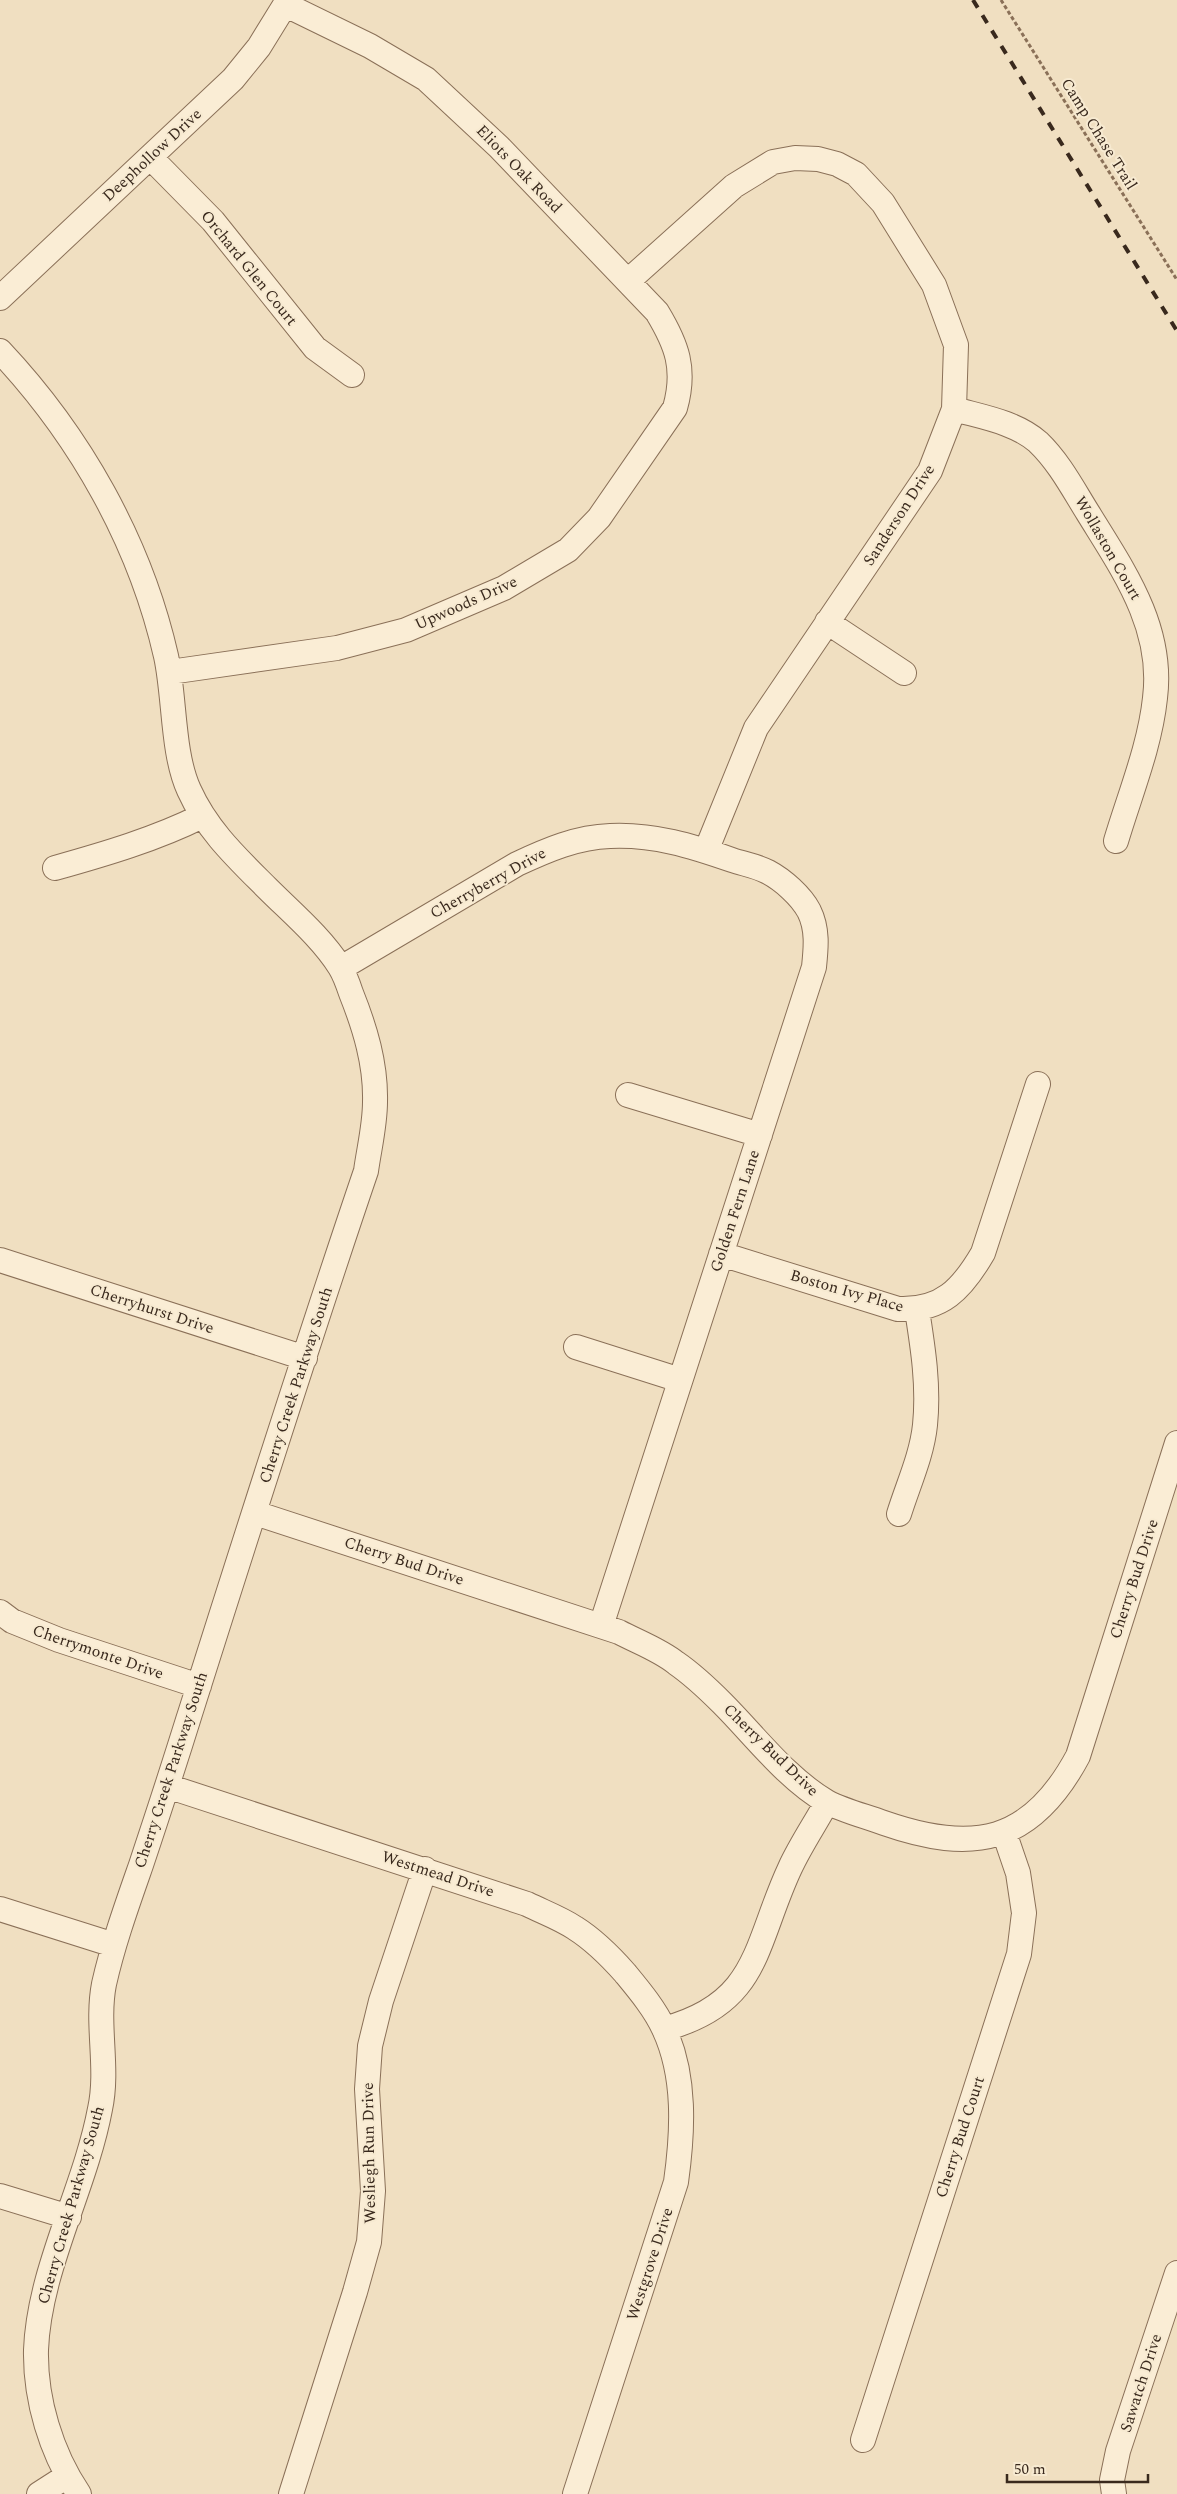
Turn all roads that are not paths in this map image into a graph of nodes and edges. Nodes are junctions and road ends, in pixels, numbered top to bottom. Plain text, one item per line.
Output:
1 (287, 3) edge
2 (150, 157) junction
3 (628, 282) junction
4 (0, 298) edge
5 (0, 351) edge
6 (352, 375) dead end
7 (678, 395) joint
8 (954, 409) junction
9 (827, 622) junction
10 (170, 672) junction
11 (904, 673) dead end
12 (202, 816) junction
13 (1116, 840) dead end
14 (706, 851) junction
15 (55, 868) dead end
16 (341, 968) junction
17 (1038, 1084) dead end
18 (628, 1094) dead end
19 (760, 1135) junction
20 (721, 1254) junction
21 (0, 1260) edge
22 (917, 1310) junction
23 (576, 1347) dead end
24 (305, 1358) junction
25 (680, 1380) junction
26 (1177, 1443) edge
27 (254, 1513) junction
28 (899, 1514) dead end
29 (0, 1612) edge
30 (601, 1626) junction
31 (199, 1686) junction
32 (167, 1786) junction
33 (827, 1802) junction
34 (1004, 1832) junction
35 (424, 1869) junction
36 (0, 1909) edge
37 (114, 1945) junction
38 (664, 2029) junction
39 (0, 2196) edge
40 (69, 2217) junction
41 (1176, 2278) edge
42 (863, 2440) dead end
43 (73, 2485) edge
44 (39, 2494) edge
45 (290, 2494) edge
46 (574, 2494) edge
47 (1114, 2494) edge

1 - 2 street, Deephollow Drive
1 - 3 street, Eliots Oak Road
2 - 4 street, Deephollow Drive
2 - 6 street, Orchard Glen Court
3 - 7 street, Eliots Oak Road
3 - 8 street, Sanderson Drive
5 - 10 street, Cherry Creek Parkway South
7 - 10 street, Upwoods Drive
8 - 9 street, Sanderson Drive
8 - 13 street, Wollaston Court
9 - 11 street
9 - 14 street, Sanderson Drive
10 - 12 street, Cherry Creek Parkway South
12 - 15 street
12 - 16 street, Cherry Creek Parkway South
14 - 16 street, Cherryberry Drive
14 - 19 street, Golden Fern Lane
16 - 24 street, Cherry Creek Parkway South
17 - 22 street, Boston Ivy Place
18 - 19 street
19 - 20 street, Golden Fern Lane
20 - 22 street, Boston Ivy Place
20 - 25 street, Golden Fern Lane
21 - 24 street, Cherryhurst Drive
22 - 28 street
23 - 25 street
24 - 27 street, Cherry Creek Parkway South
25 - 30 street, Golden Fern Lane
26 - 34 street, Cherry Bud Drive
27 - 30 street, Cherry Bud Drive
27 - 31 street, Cherry Creek Parkway South
29 - 31 street, Cherrymonte Drive
30 - 33 street, Cherry Bud Drive
31 - 32 street, Cherry Creek Parkway South
32 - 35 street, Westmead Drive
32 - 37 street, Cherry Creek Parkway South
33 - 34 street, Cherry Bud Drive
33 - 38 street
34 - 42 street, Cherry Bud Court
35 - 38 street, Westmead Drive
35 - 45 street, Wesliegh Run Drive
36 - 37 street
37 - 40 street, Cherry Creek Parkway South
38 - 46 street, Westgrove Drive
39 - 40 street
40 - 43 street, Cherry Creek Parkway South
41 - 47 street, Sawatch Drive
43 - 44 street

